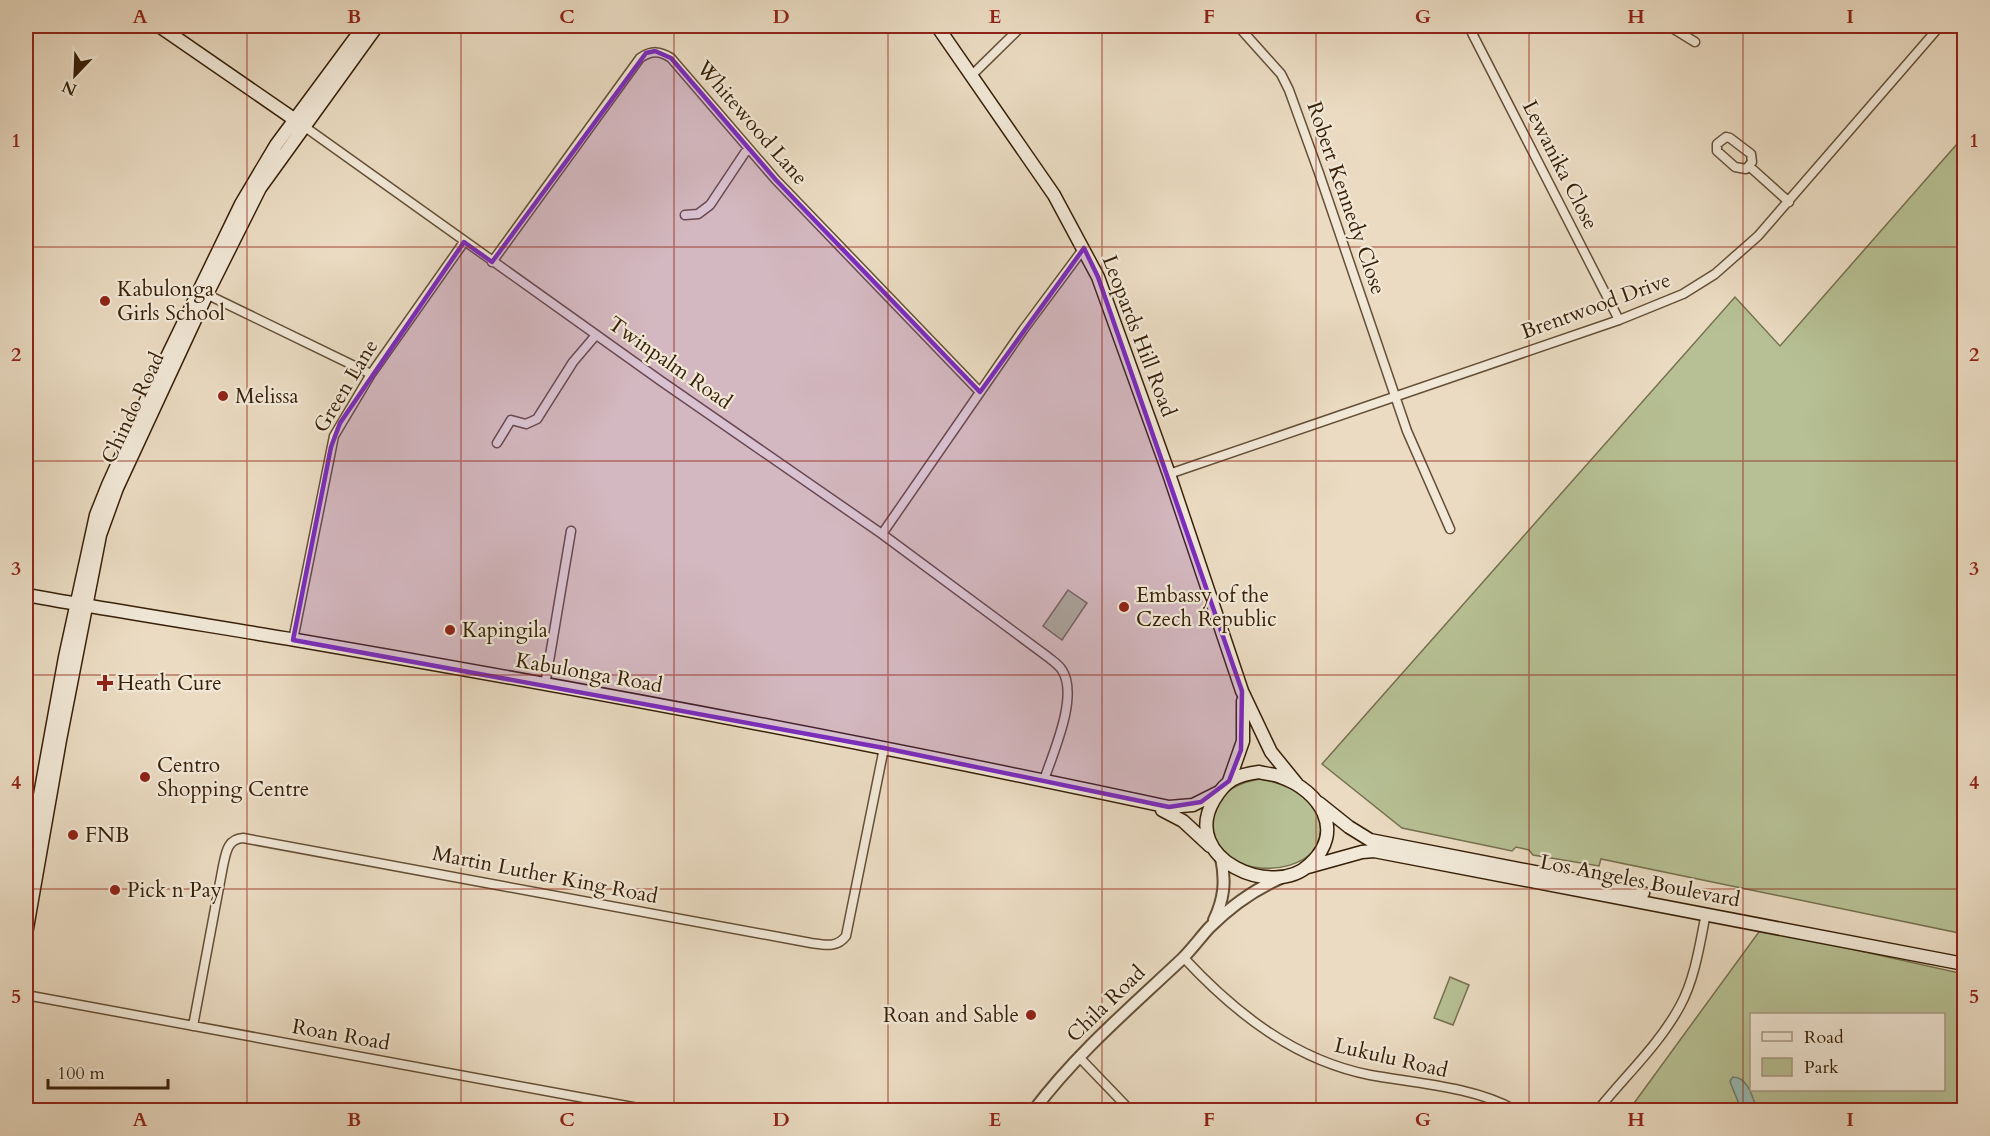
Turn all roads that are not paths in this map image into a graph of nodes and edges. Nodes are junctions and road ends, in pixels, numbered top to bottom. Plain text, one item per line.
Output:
1 (159, 26) edge
2 (364, 26) edge
3 (377, 26) edge
4 (937, 26) edge
5 (1022, 26) edge
6 (1238, 26) edge
7 (1473, 26) edge
8 (1669, 26) edge
9 (1940, 26) edge
10 (1695, 42) dead end
11 (972, 75) junction
12 (300, 123) junction
13 (748, 148) junction
14 (1749, 166) dead end
15 (1789, 202) junction
16 (686, 215) dead end
17 (464, 242) junction
18 (1084, 248) junction
19 (492, 262) junction
20 (203, 292) junction
21 (1619, 320) junction
22 (596, 335) junction
23 (371, 374) junction
24 (980, 392) junction
25 (1394, 397) junction
26 (497, 443) dead end
27 (1168, 474) junction
28 (1450, 530) dead end
29 (571, 531) dead end
30 (882, 534) junction
31 (26, 595) edge
32 (82, 605) junction
33 (292, 640) junction
34 (545, 685) junction
35 (1242, 691) junction
36 (884, 748) junction
37 (1044, 780) junction
38 (1228, 781) junction
39 (1297, 784) junction
40 (1220, 792) junction
41 (1143, 801) junction
42 (1319, 803) junction
43 (1217, 854) junction
44 (1308, 867) junction
45 (26, 872) edge
46 (1282, 877) junction
47 (1706, 913) junction
48 (1209, 928) junction
49 (26, 934) edge
50 (1965, 956) edge
51 (1183, 957) junction
52 (1965, 964) edge
53 (26, 995) edge
54 (193, 1026) junction
55 (1079, 1057) junction
56 (649, 1110) edge
57 (1034, 1110) edge
58 (1130, 1110) edge
59 (1515, 1110) edge
60 (1598, 1110) edge

1 - 12 main road, Twinpalm Road
2 - 12 main road, Chindo Road
3 - 12 main road, Chindo Road
4 - 11 main road, Leopards Hill Road
5 - 11 street
6 - 25 street, Robert Kennedy Close
7 - 21 street, Lewanika Close
8 - 10 street
9 - 15 street, Brentwood Drive
11 - 18 main road, Leopards Hill Road
12 - 17 street, Twinpalm Road
12 - 20 main road, Chindo Road
13 - 16 street
13 - 19 street, Whitewood Lane
13 - 24 street, Whitewood Lane
14 - 15 street
15 - 21 street, Brentwood Drive
17 - 19 street, Twinpalm Road
17 - 23 street, Green Lane
18 - 24 street
18 - 27 main road, Leopards Hill Road
19 - 22 street, Twinpalm Road
20 - 23 street
20 - 32 main road, Chindo Road
21 - 25 street, Brentwood Drive
22 - 26 street
22 - 30 street, Twinpalm Road
23 - 33 street, Green Lane
24 - 30 street
25 - 27 street, Brentwood Drive
25 - 28 street, Robert Kennedy Close
27 - 35 main road, Leopards Hill Road
29 - 34 street
30 - 37 street, Twinpalm Road
31 - 32 main road, Kabulonga Road
32 - 33 main road, Kabulonga Road
32 - 45 main road
32 - 49 main road
33 - 34 main road, Kabulonga Road
34 - 36 main road, Kabulonga Road
35 - 38 main road, Leopards Hill Road
35 - 39 main road, Leopards Hill Road
36 - 37 main road, Kabulonga Road
36 - 54 street, Martin Luther King Road
37 - 41 main road, Kabulonga Road
38 - 39 main road
38 - 40 main road
39 - 42 main road
40 - 41 main road, Kabulonga Road
40 - 43 main road
41 - 43 main road, Kabulonga Road
42 - 44 main road
42 - 50 main road, Los Angeles Boulevard
43 - 46 main road
43 - 48 street, Chila Road
44 - 46 main road
44 - 47 main road, Los Angeles Boulevard
46 - 48 street, Chila Road
47 - 52 main road, Los Angeles Boulevard
47 - 60 street
48 - 51 street, Chila Road
51 - 55 street, Chila Road
51 - 59 street, Lukulu Road
53 - 54 street, Roan Road
54 - 56 street, Roan Road
55 - 57 street, Chila Road
55 - 58 street

